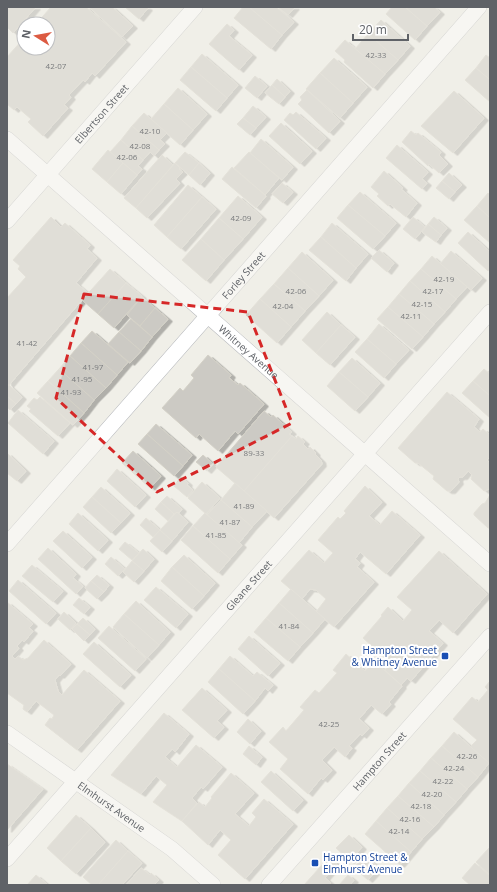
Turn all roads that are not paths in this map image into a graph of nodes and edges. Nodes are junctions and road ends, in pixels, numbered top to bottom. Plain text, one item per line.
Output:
1 (195, 7) edge
2 (479, 7) edge
3 (7, 139) edge
4 (48, 175) junction
5 (7, 221) edge
6 (490, 312) edge
7 (208, 316) junction
8 (365, 454) junction
9 (7, 544) edge
10 (490, 564) edge
11 (490, 636) edge
12 (7, 733) edge
13 (76, 781) junction
14 (7, 859) edge
15 (213, 885) edge
16 (269, 885) edge

1 - 4 street, Elbertson Street
2 - 7 street, Forley Street
3 - 4 street, Whitney Avenue
4 - 5 street, Elbertson Street
4 - 7 street, Whitney Avenue
6 - 8 street, Gleane Street
7 - 8 street, Whitney Avenue
7 - 9 street, Forley Street
8 - 10 street, Whitney Avenue
8 - 13 street, Gleane Street
11 - 16 street, Hampton Street
12 - 13 street, Elmhurst Avenue
13 - 14 street, Gleane Street
13 - 15 street, Elmhurst Avenue

